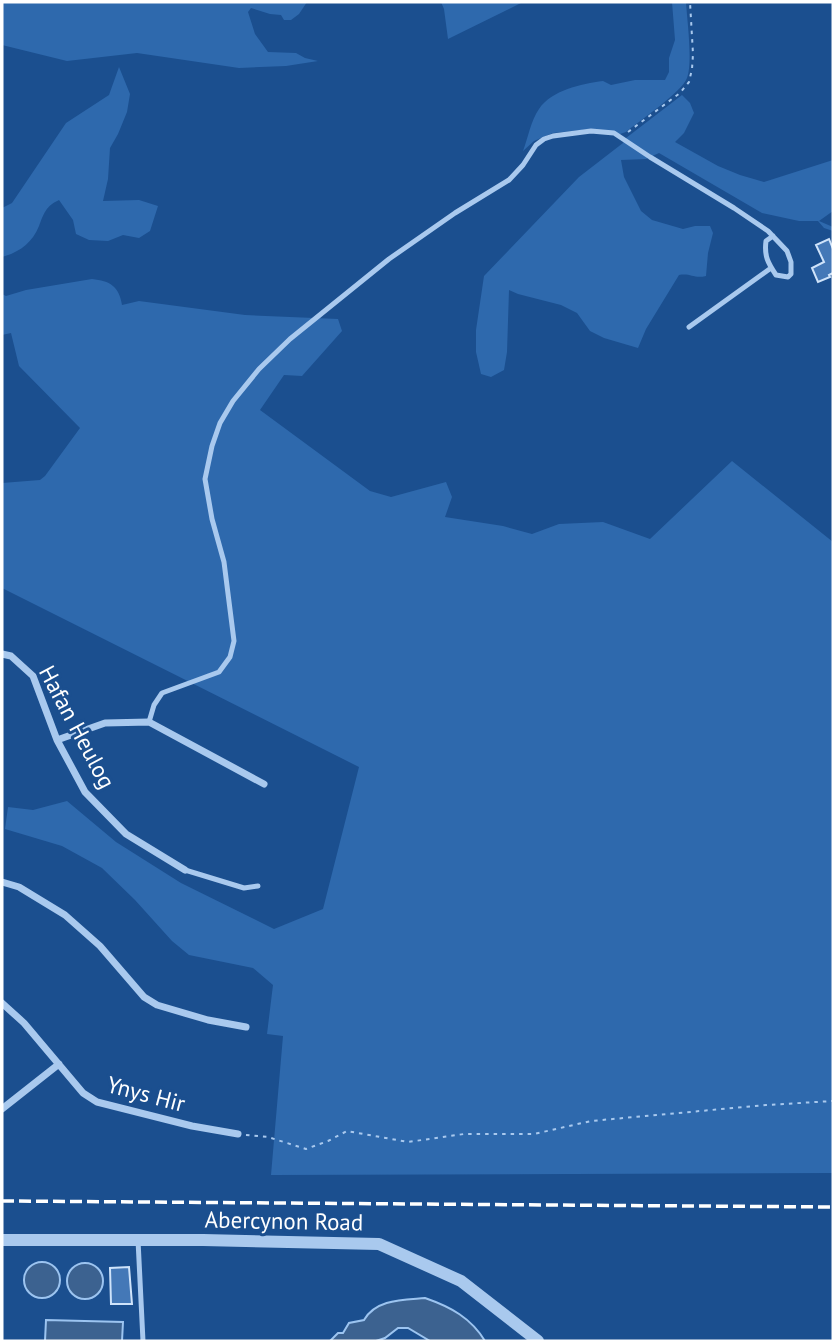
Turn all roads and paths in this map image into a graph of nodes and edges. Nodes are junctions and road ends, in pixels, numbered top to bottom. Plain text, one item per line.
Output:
1 (690, 2) edge
2 (620, 137) junction
3 (773, 236) junction
4 (771, 268) junction
5 (689, 327) dead end
6 (2, 654) edge
7 (149, 722) junction
8 (57, 740) junction
9 (264, 784) dead end
10 (185, 870) joint
11 (2, 882) edge
12 (258, 886) dead end
13 (2, 1003) edge
14 (246, 1027) dead end
15 (59, 1065) junction
16 (833, 1101) edge
17 (2, 1109) edge
18 (238, 1134) joint
19 (2, 1240) edge
20 (138, 1240) junction
21 (143, 1341) edge
22 (538, 1341) edge

1 - 2 path
2 - 3 lane
2 - 7 lane
3 - 4 lane
3 - 4 lane
4 - 5 lane
6 - 8 street, Hafan Heulog
7 - 8 street
7 - 9 street
8 - 10 street, Hafan Heulog
10 - 12 lane
11 - 14 street
13 - 15 street, Ynys Hir
15 - 17 street
15 - 18 street, Ynys Hir
16 - 18 path
19 - 20 street, Abercynon Road
20 - 21 lane
20 - 22 street, Abercynon Road

